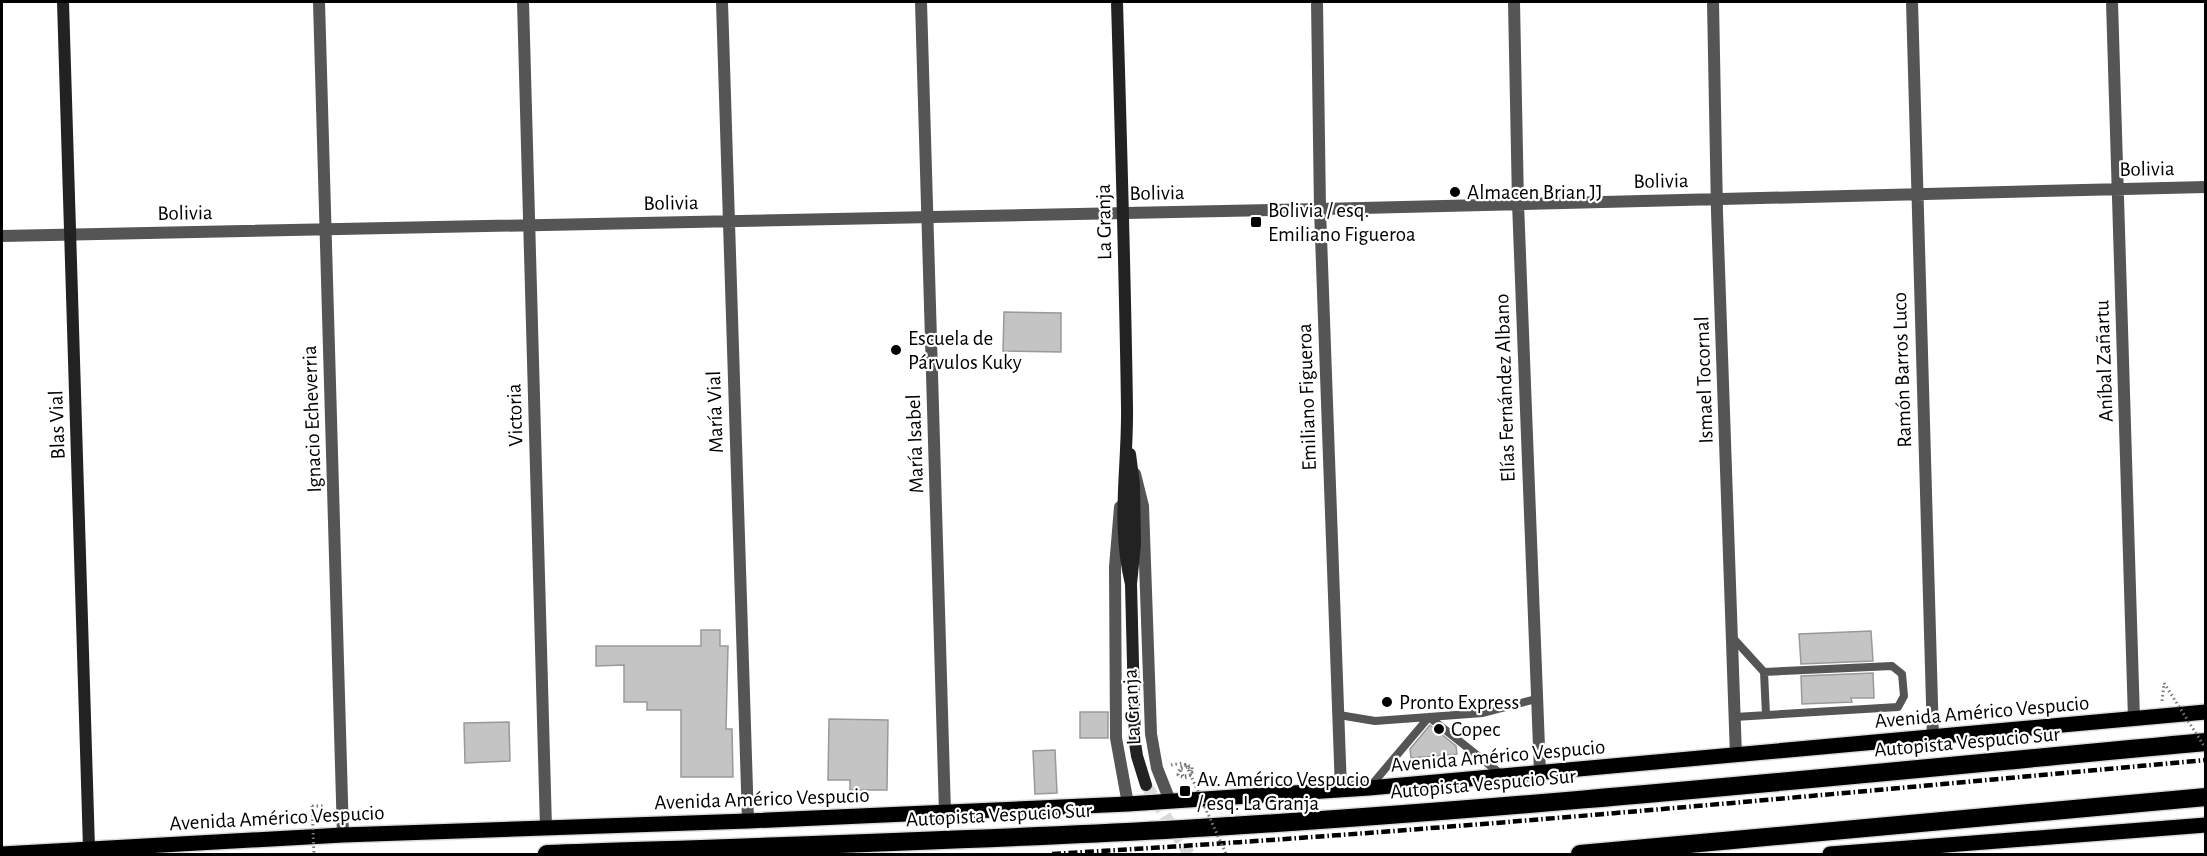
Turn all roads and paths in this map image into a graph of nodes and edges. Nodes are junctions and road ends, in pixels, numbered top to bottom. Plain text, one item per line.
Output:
1 (63, 2) edge
2 (320, 2) edge
3 (523, 2) edge
4 (722, 2) edge
5 (921, 2) edge
6 (1117, 2) edge
7 (1317, 2) edge
8 (1514, 2) edge
9 (1713, 2) edge
10 (1912, 2) edge
11 (2112, 2) edge
12 (2205, 187) edge
13 (2118, 189) junction
14 (1917, 193) junction
15 (1717, 200) junction
16 (1518, 203) junction
17 (1320, 209) junction
18 (1123, 213) junction
19 (927, 217) junction
20 (729, 221) junction
21 (529, 225) junction
22 (326, 230) junction
23 (70, 235) junction
24 (2, 236) edge
25 (1128, 441) junction
26 (1132, 466) junction
27 (1123, 491) junction
28 (1131, 584) junction
29 (1733, 638) junction
30 (1764, 672) junction
31 (1536, 699) junction
32 (2165, 705) dead end
33 (2205, 712) edge
34 (1339, 715) junction
35 (1766, 715) junction
36 (1429, 717) junction
37 (1735, 717) junction
38 (2134, 719) junction
39 (1933, 738) junction
40 (2205, 742) edge
41 (2205, 749) edge
42 (1736, 756) junction
43 (1157, 768) junction
44 (1540, 773) junction
45 (1503, 776) junction
46 (1146, 785) tunnel mouth
47 (1369, 788) junction
48 (1341, 790) junction
49 (2205, 797) edge
50 (1170, 801) junction
51 (1128, 804) junction
52 (945, 813) junction
53 (748, 821) junction
54 (323, 822) dead end
55 (2205, 825) edge
56 (546, 828) junction
57 (343, 835) junction
58 (89, 848) junction
59 (2, 854) edge
60 (314, 855) edge
61 (547, 855) edge
62 (1226, 855) edge
63 (1580, 855) edge
64 (1830, 855) edge

1 - 23 main road, Blas Vial
2 - 22 street, Ignacio Echeverria
3 - 21 street, Victoria
4 - 20 street, María Vial
5 - 19 street, María Isabel
6 - 18 main road, La Granja
7 - 17 street, Emiliano Figueroa
8 - 16 street, Elías Fernández Albano
9 - 15 street, Ismael Tocornal
10 - 14 street, Ramón Barros Luco
11 - 13 street, Aníbal Zañartu
12 - 13 street, Bolivia
13 - 14 street, Bolivia
13 - 38 street, Aníbal Zañartu
14 - 15 street, Bolivia
14 - 39 street, Ramón Barros Luco
15 - 16 street, Bolivia
15 - 29 street, Ismael Tocornal
16 - 17 street, Bolivia
16 - 31 street, Elías Fernández Albano
17 - 18 street, Bolivia
17 - 34 street, Emiliano Figueroa
18 - 19 street, Bolivia
18 - 25 main road, La Granja
19 - 20 street, Bolivia
19 - 52 street, María Isabel
20 - 21 street, Bolivia
20 - 53 street, María Vial
21 - 22 street, Bolivia
21 - 56 street, Victoria
22 - 23 street, Bolivia
22 - 57 street, Ignacio Echeverria
23 - 24 street, Bolivia
23 - 58 main road, Blas Vial
25 - 26 main road, La Granja
25 - 27 main road, La Granja
26 - 28 main road, La Granja
26 - 43 street, La Granja
27 - 28 main road, La Granja
27 - 51 street, La Granja
28 - 46 main road, La Granja
29 - 30 lane
29 - 37 street, Ismael Tocornal
30 - 35 lane
30 - 35 lane
31 - 36 lane
31 - 44 street, Elías Fernández Albano
32 - 41 path, bridge
33 - 38 main road, Avenida Américo Vespucio
34 - 36 lane
34 - 48 street, Emiliano Figueroa
35 - 37 lane
36 - 45 lane
36 - 47 lane
37 - 42 street, Ismael Tocornal
38 - 39 main road, Avenida Américo Vespucio
39 - 42 main road, Avenida Américo Vespucio
40 - 61 highway, Autopista Vespucio Sur
42 - 44 main road, Avenida Américo Vespucio
43 - 50 street, La Granja
43 - 62 path, bridge
44 - 45 main road, Avenida Américo Vespucio
45 - 47 main road, Avenida Américo Vespucio
47 - 48 main road, Avenida Américo Vespucio
48 - 50 main road, Avenida Américo Vespucio
49 - 63 highway
50 - 51 main road, Avenida Américo Vespucio
51 - 52 main road, Avenida Américo Vespucio
52 - 53 main road, Avenida Américo Vespucio
53 - 56 main road, Avenida Américo Vespucio
54 - 60 path, bridge
55 - 64 main road
56 - 57 main road, Avenida Américo Vespucio
57 - 58 main road, Avenida Américo Vespucio
58 - 59 main road, Avenida Américo Vespucio

